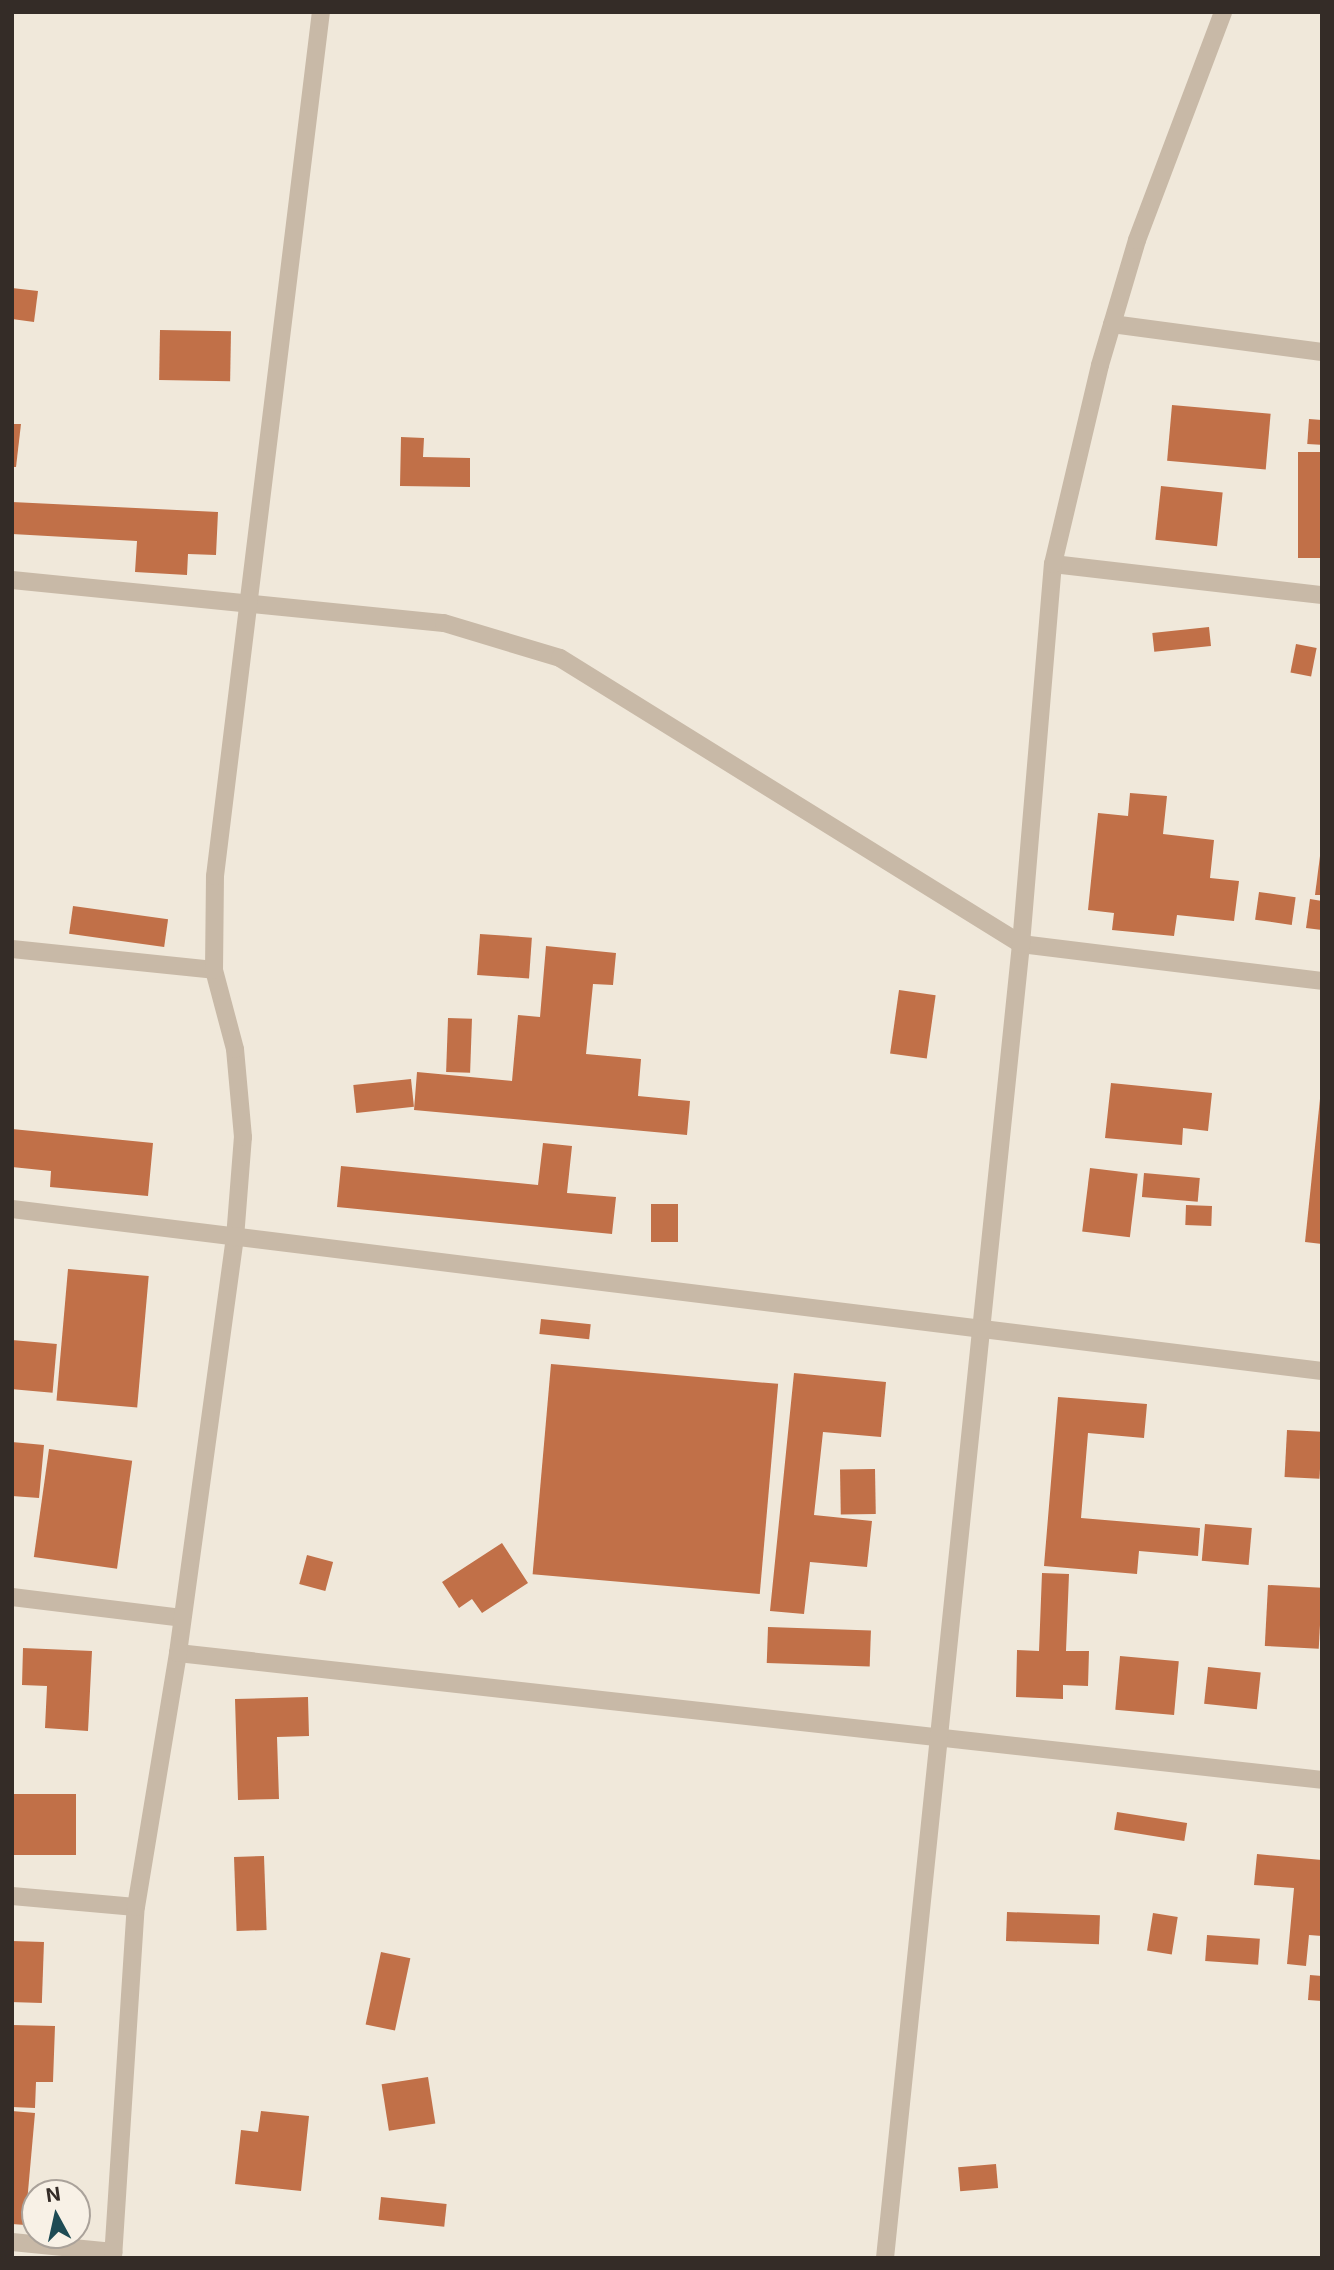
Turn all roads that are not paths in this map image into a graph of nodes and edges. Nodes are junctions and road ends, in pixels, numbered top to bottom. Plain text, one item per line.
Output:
1 (321, 12) edge
2 (1223, 12) edge
3 (1112, 324) junction
4 (1322, 352) edge
5 (1053, 564) junction
6 (12, 580) edge
7 (1322, 595) edge
8 (246, 605) junction
9 (1021, 944) junction
10 (12, 949) edge
11 (214, 970) junction
12 (1322, 981) edge
13 (12, 1209) edge
14 (235, 1238) junction
15 (979, 1327) junction
16 (1322, 1371) edge
17 (12, 1597) edge
18 (182, 1618) junction
19 (177, 1653) junction
20 (939, 1740) junction
21 (1322, 1780) edge
22 (12, 1896) edge
23 (136, 1908) junction
24 (12, 2242) edge
25 (113, 2255) edge
26 (885, 2258) edge

1 - 8 street
2 - 3 street
3 - 4 street
3 - 5 street
5 - 7 street
5 - 9 street
6 - 8 street
8 - 9 street
8 - 11 street
9 - 12 street
9 - 15 street
10 - 11 street
11 - 14 street
13 - 14 street
14 - 15 street
14 - 18 street
15 - 16 street
15 - 20 street
17 - 18 street
18 - 19 street
19 - 20 street
19 - 23 street
20 - 21 street
20 - 26 street
22 - 23 street
23 - 25 street
24 - 25 street

